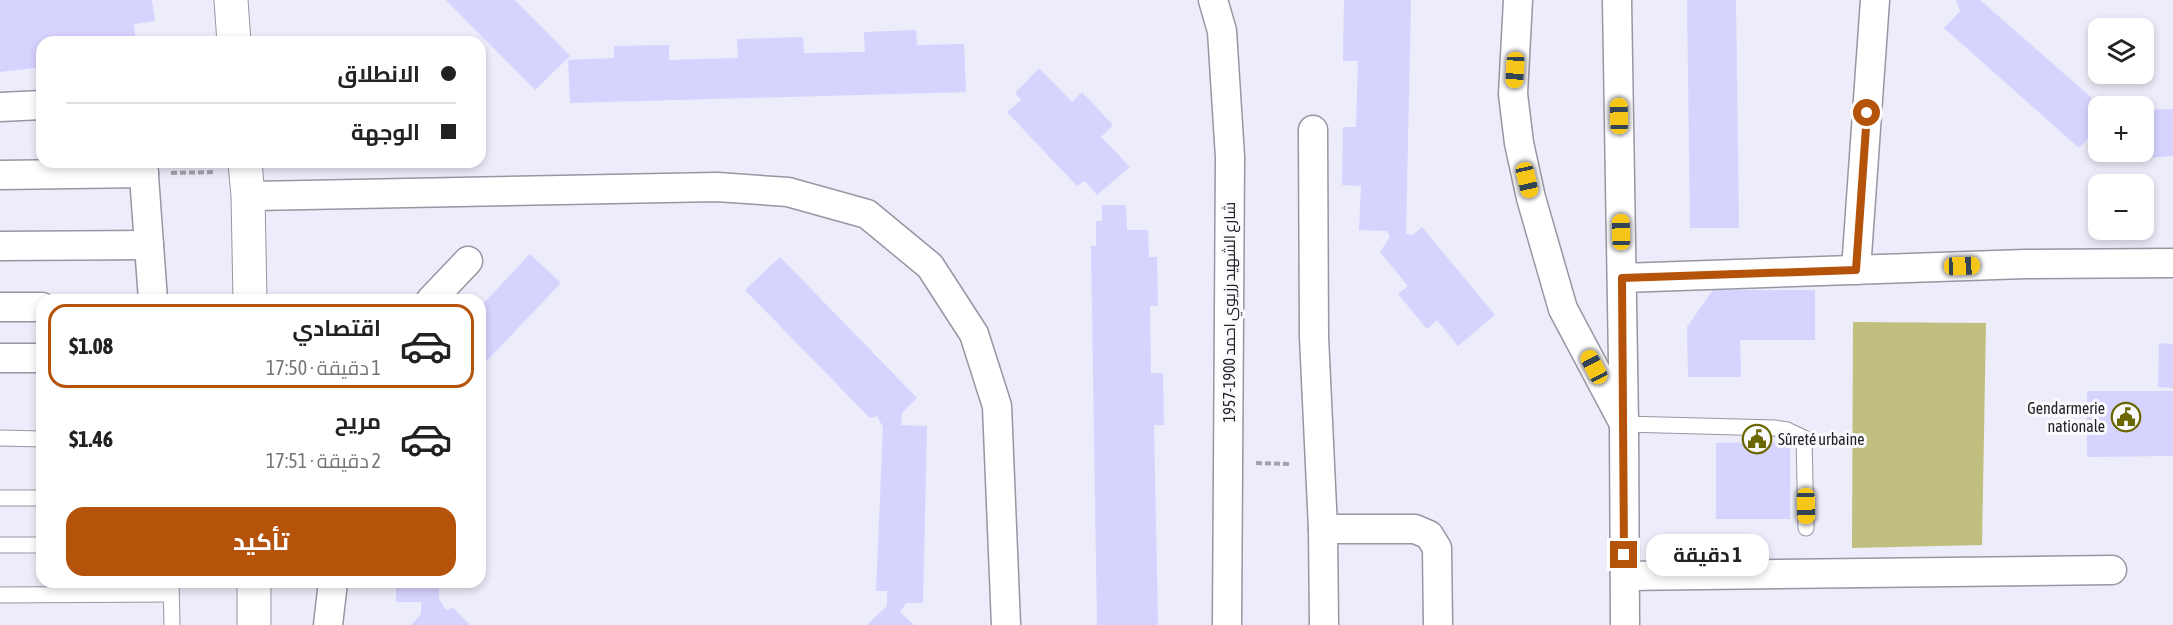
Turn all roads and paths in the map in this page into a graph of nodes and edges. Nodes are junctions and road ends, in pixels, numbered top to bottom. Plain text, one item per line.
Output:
1 (231, 0) edge
2 (1213, 0) edge
3 (1518, 0) edge
4 (1617, 0) edge
5 (1875, 0) edge
6 (234, 36) edge
7 (36, 105) edge
8 (0, 106) edge
9 (1313, 130) dead end
10 (125, 168) edge
11 (143, 168) edge
12 (153, 168) edge
13 (0, 175) edge
14 (246, 177) edge
15 (149, 245) junction
16 (0, 246) edge
17 (468, 261) dead end
18 (2173, 262) edge
19 (1856, 270) junction
20 (1622, 278) junction
21 (153, 294) edge
22 (250, 294) edge
23 (437, 294) edge
24 (0, 307) edge
25 (36, 307) edge
26 (0, 358) edge
27 (36, 358) edge
28 (1624, 424) junction
29 (0, 438) edge
30 (36, 438) edge
31 (1228, 462) junction
32 (1320, 465) junction
33 (0, 498) edge
34 (36, 498) edge
35 (1806, 528) dead end
36 (1323, 529) junction
37 (0, 545) edge
38 (36, 545) edge
39 (2112, 570) dead end
40 (1624, 576) junction
41 (171, 588) edge
42 (254, 588) edge
43 (332, 588) edge
44 (0, 595) edge
45 (172, 625) edge
46 (254, 625) edge
47 (328, 625) edge
48 (1006, 625) edge
49 (1227, 625) edge
50 (1324, 625) edge
51 (1438, 625) edge
52 (1625, 625) edge

1 - 6 street
2 - 31 street, شارع الشهيد رزيوي احمد 1900-1957
3 - 28 street
4 - 20 street
5 - 19 street
7 - 8 street
9 - 32 street
10 - 13 street
11 - 15 street
12 - 14 path
14 - 22 street
14 - 48 street
15 - 16 street
15 - 21 street
17 - 23 street
18 - 19 street
19 - 20 street
20 - 28 street
24 - 25 street
26 - 27 street
28 - 35 lane
28 - 40 street
29 - 30 lane
31 - 32 path
31 - 49 street, شارع الشهيد رزيوي احمد 1900-1957
32 - 36 street
33 - 34 lane
36 - 50 street
36 - 51 street
37 - 38 lane
39 - 40 street
40 - 52 street
41 - 44 lane
41 - 45 lane
42 - 46 street
43 - 47 street

